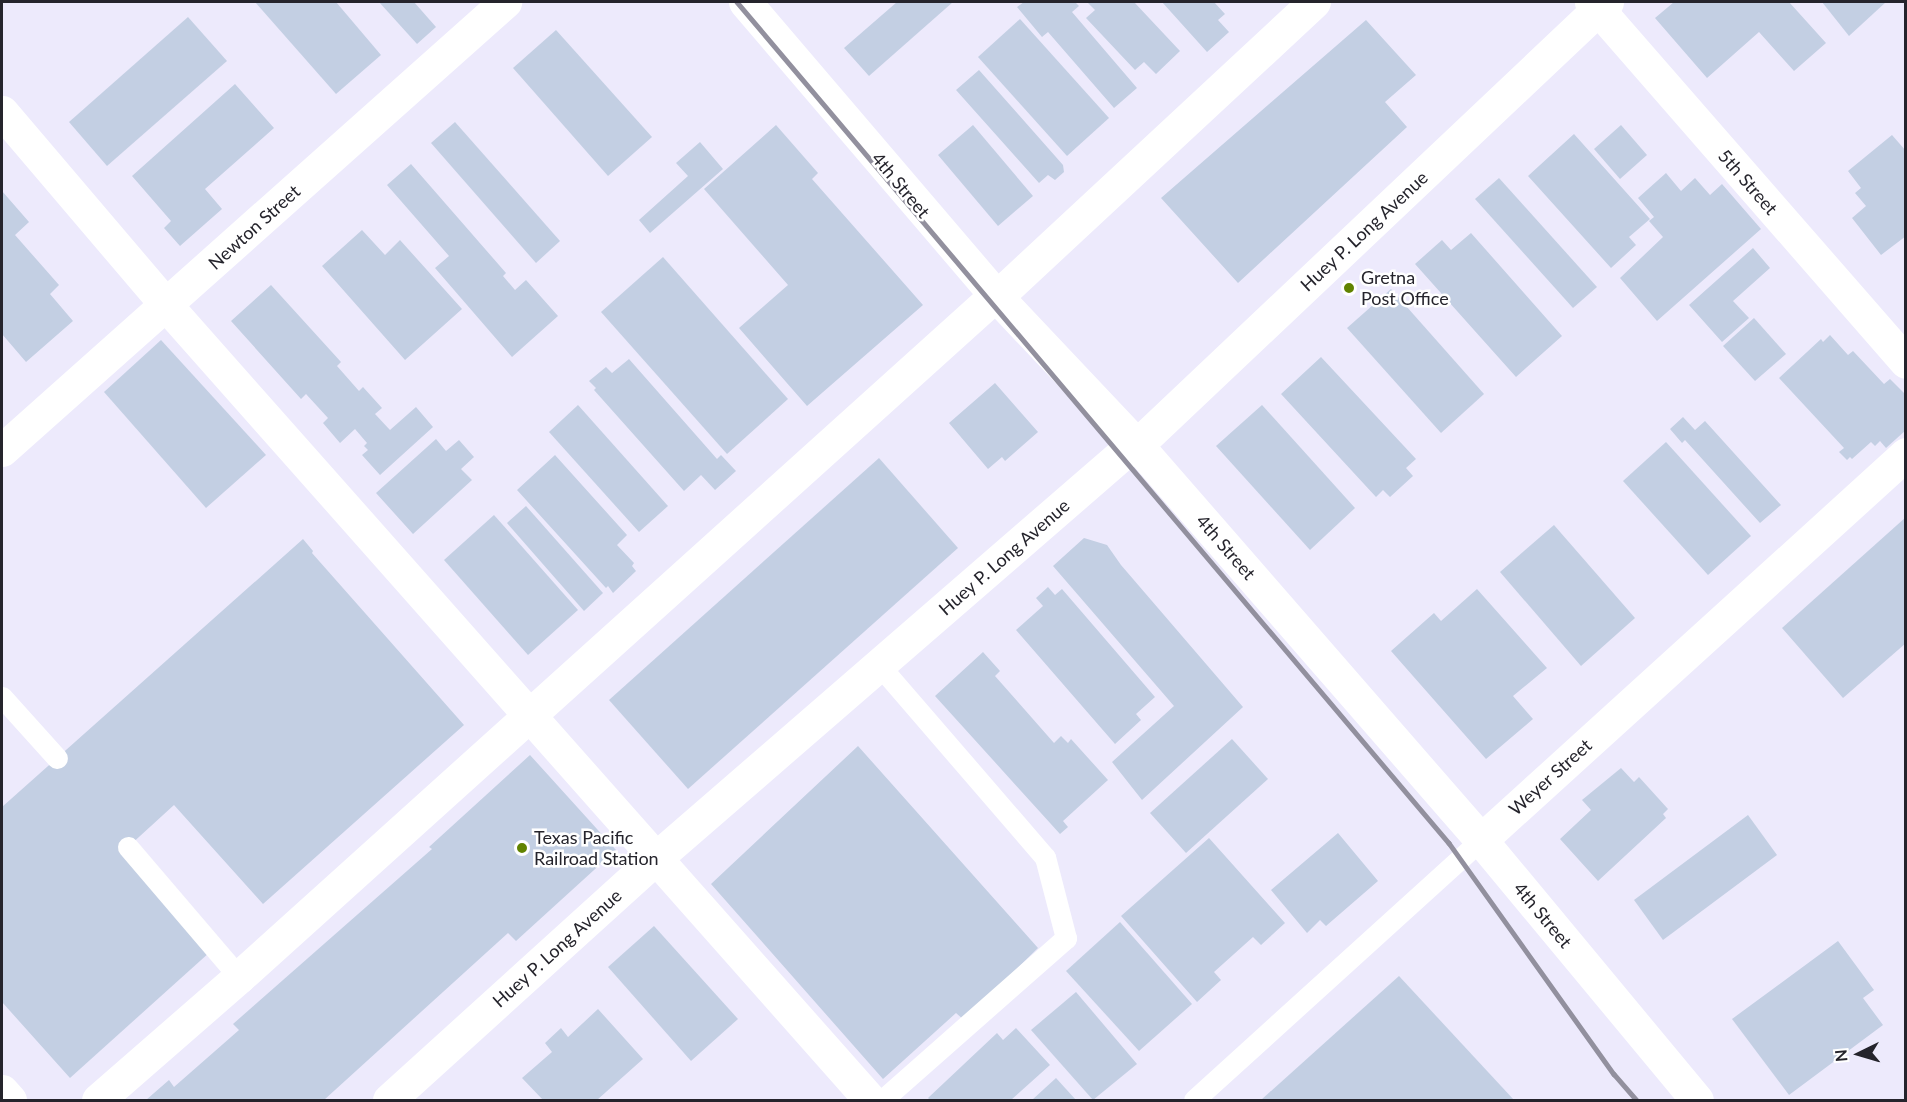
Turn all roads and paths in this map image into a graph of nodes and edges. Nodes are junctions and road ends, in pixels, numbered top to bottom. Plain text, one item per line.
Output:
1 (505, 2) edge
2 (745, 2) edge
3 (1314, 2) edge
4 (1599, 4) edge
5 (2, 112) edge
6 (998, 297) junction
7 (166, 305) junction
8 (1905, 362) edge
9 (1137, 445) junction
10 (2, 450) edge
11 (1905, 454) edge
12 (879, 665) junction
13 (2, 697) edge
14 (529, 717) junction
15 (57, 758) dead end
16 (1481, 840) junction
17 (128, 847) dead end
18 (656, 858) junction
19 (239, 977) junction
20 (2, 1091) edge
21 (10, 1101) edge
22 (98, 1101) edge
23 (389, 1101) edge
24 (870, 1101) edge
25 (882, 1101) edge
26 (1194, 1101) edge
27 (1697, 1101) edge

1 - 7 street, Newton Street
2 - 6 street, 4th Street
3 - 6 street
4 - 8 street, 5th Street
4 - 9 street, Huey P. Long Avenue
5 - 7 street
6 - 9 street, 4th Street
6 - 14 street
7 - 10 street, Newton Street
7 - 14 street
9 - 12 street, Huey P. Long Avenue
9 - 16 street, 4th Street
11 - 16 street, Weyer Street
12 - 18 street, Huey P. Long Avenue
12 - 25 lane
13 - 15 lane
14 - 18 street
14 - 19 street
16 - 26 lane, Weyer Street
16 - 27 street, 4th Street
17 - 19 lane
18 - 23 street, Huey P. Long Avenue
18 - 24 street
19 - 22 street
20 - 21 street

